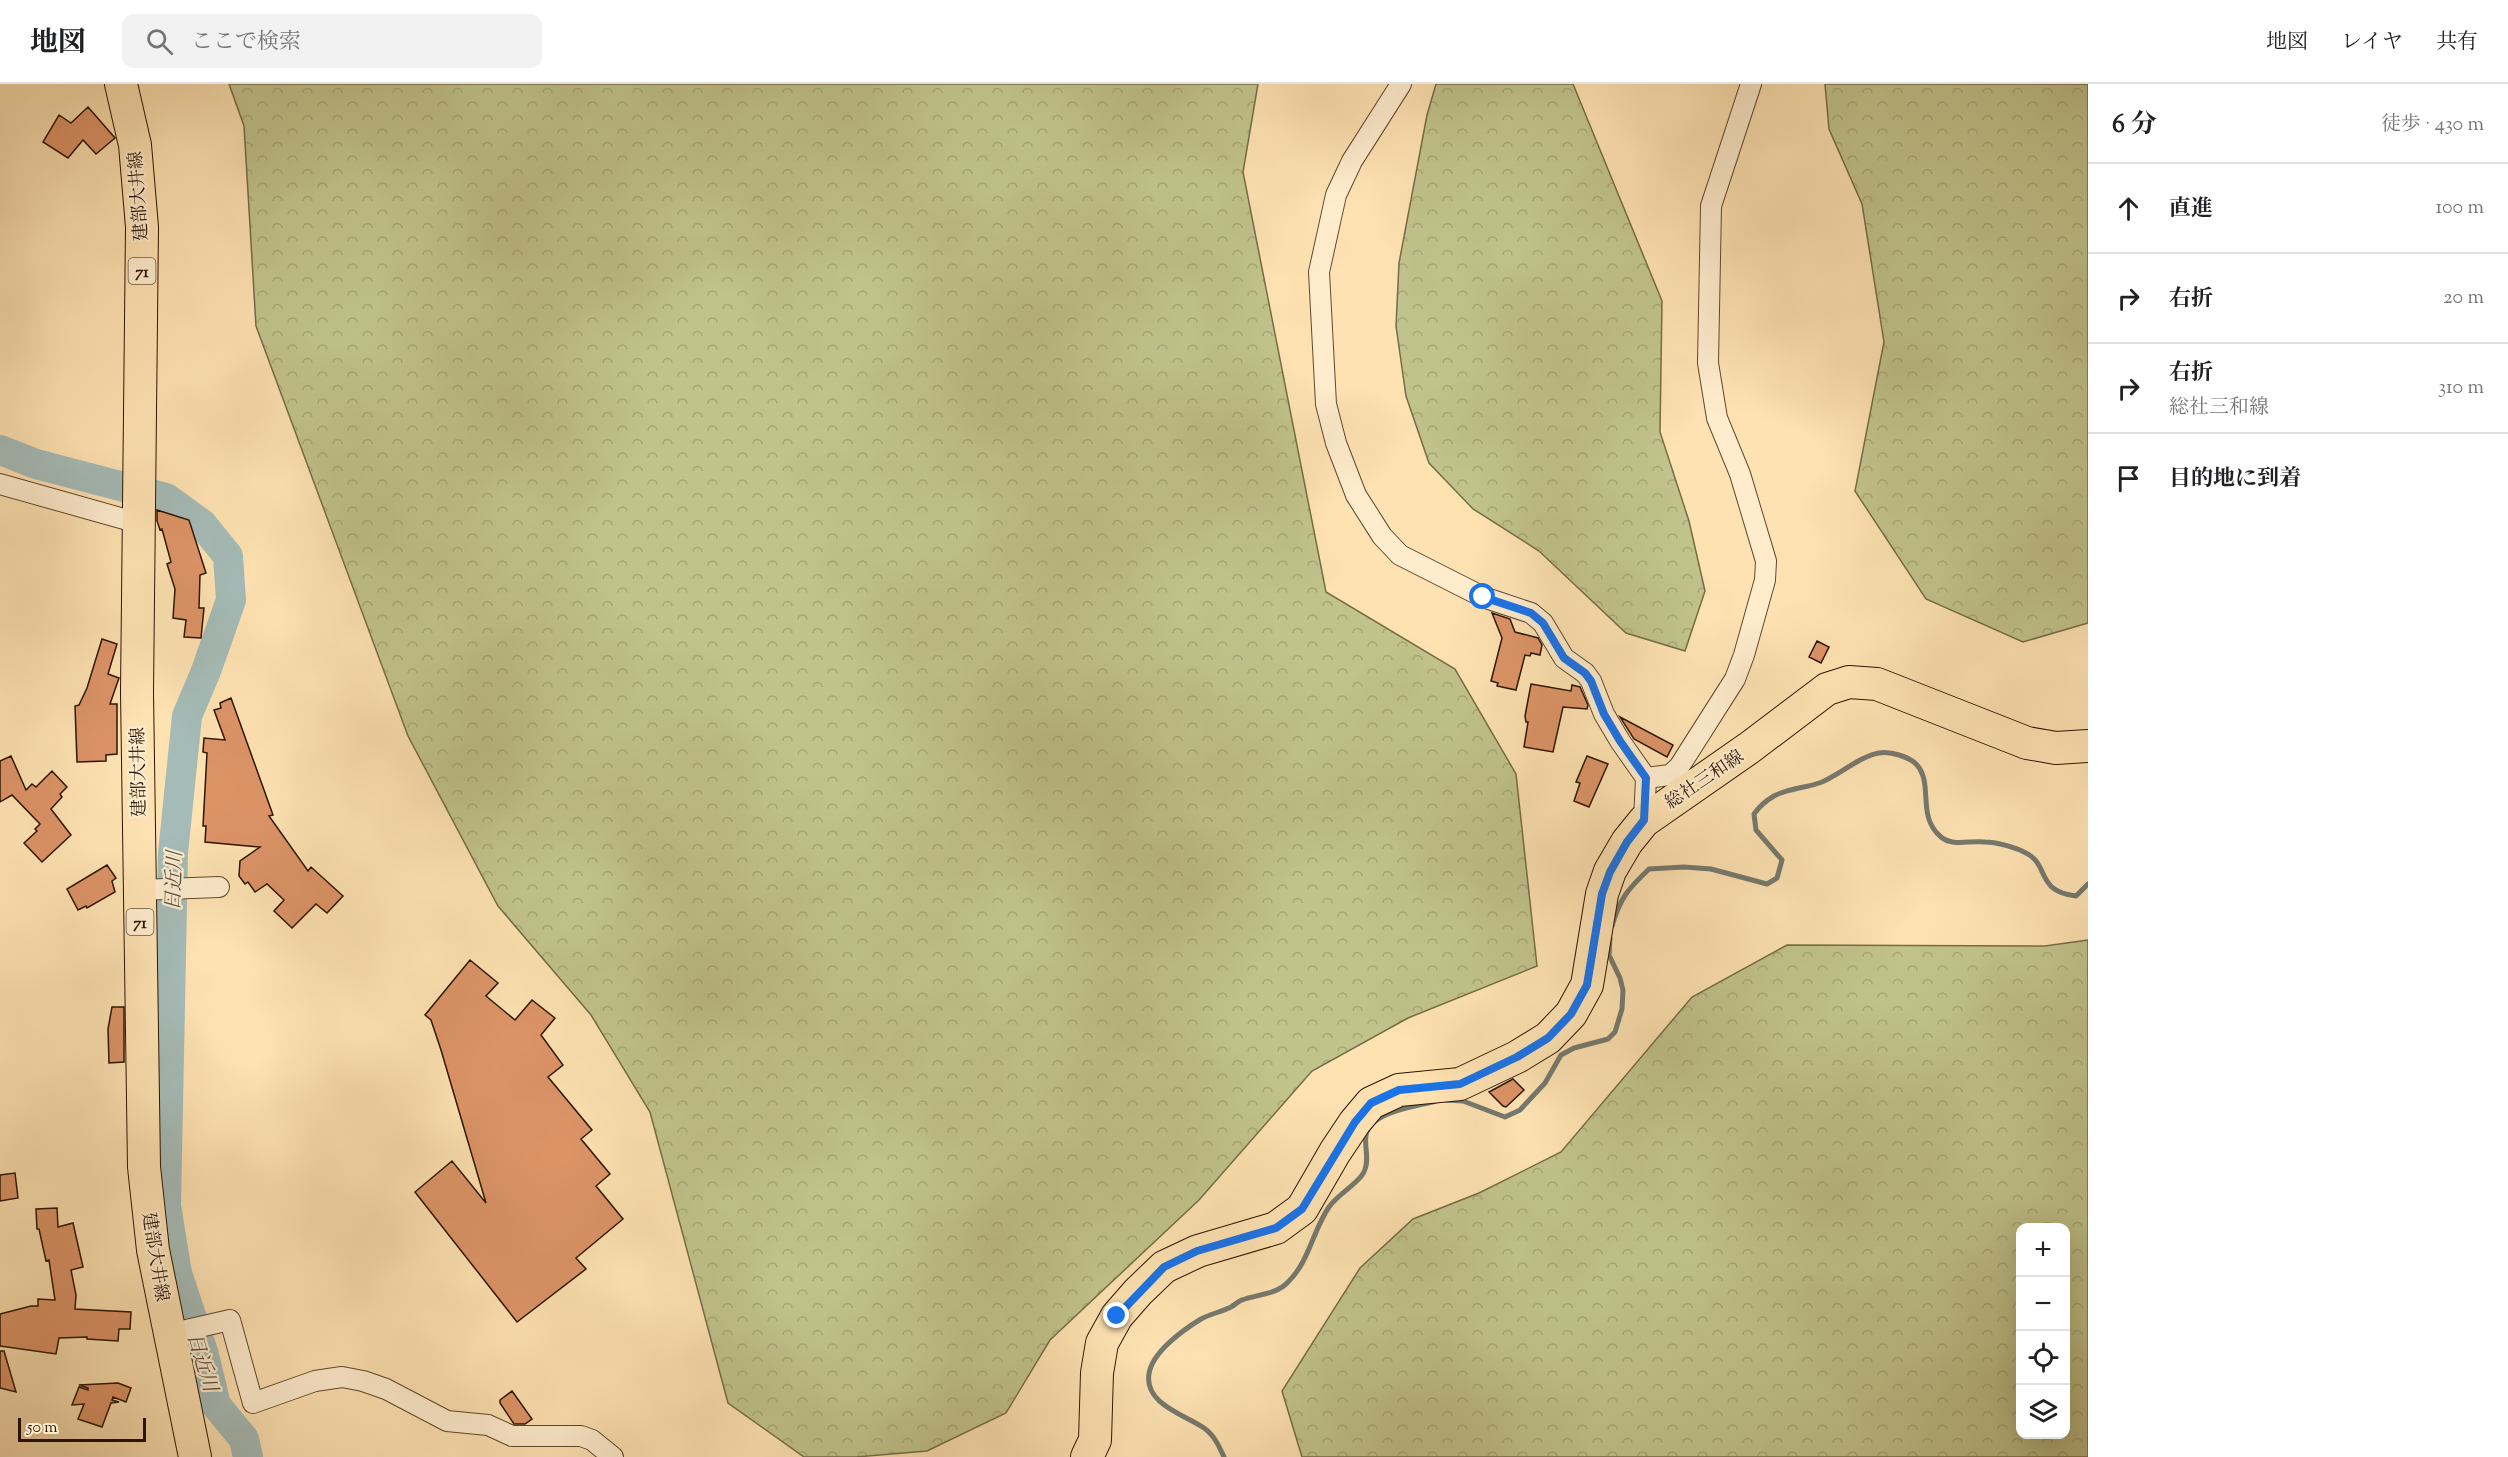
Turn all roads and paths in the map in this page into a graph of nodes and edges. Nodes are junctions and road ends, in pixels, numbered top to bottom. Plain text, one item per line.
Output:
1 (121, 84) edge
2 (1401, 84) edge
3 (1751, 84) edge
4 (0, 484) edge
5 (138, 516) junction
6 (2088, 746) edge
7 (1646, 778) junction
8 (1644, 820) junction
9 (219, 887) dead end
10 (144, 889) junction
11 (177, 1332) junction
12 (195, 1457) edge
13 (614, 1457) edge
14 (1087, 1457) edge

1 - 5 main road, 建部大井線 / 71
2 - 7 street
3 - 7 street
4 - 5 street
5 - 10 main road, 建部大井線 / 71
6 - 8 main road, 総社三和線
7 - 8 street
8 - 14 main road, 総社三和線
9 - 10 street
10 - 11 main road, 建部大井線 / 71
11 - 12 main road, 建部大井線 / 71
11 - 13 street

